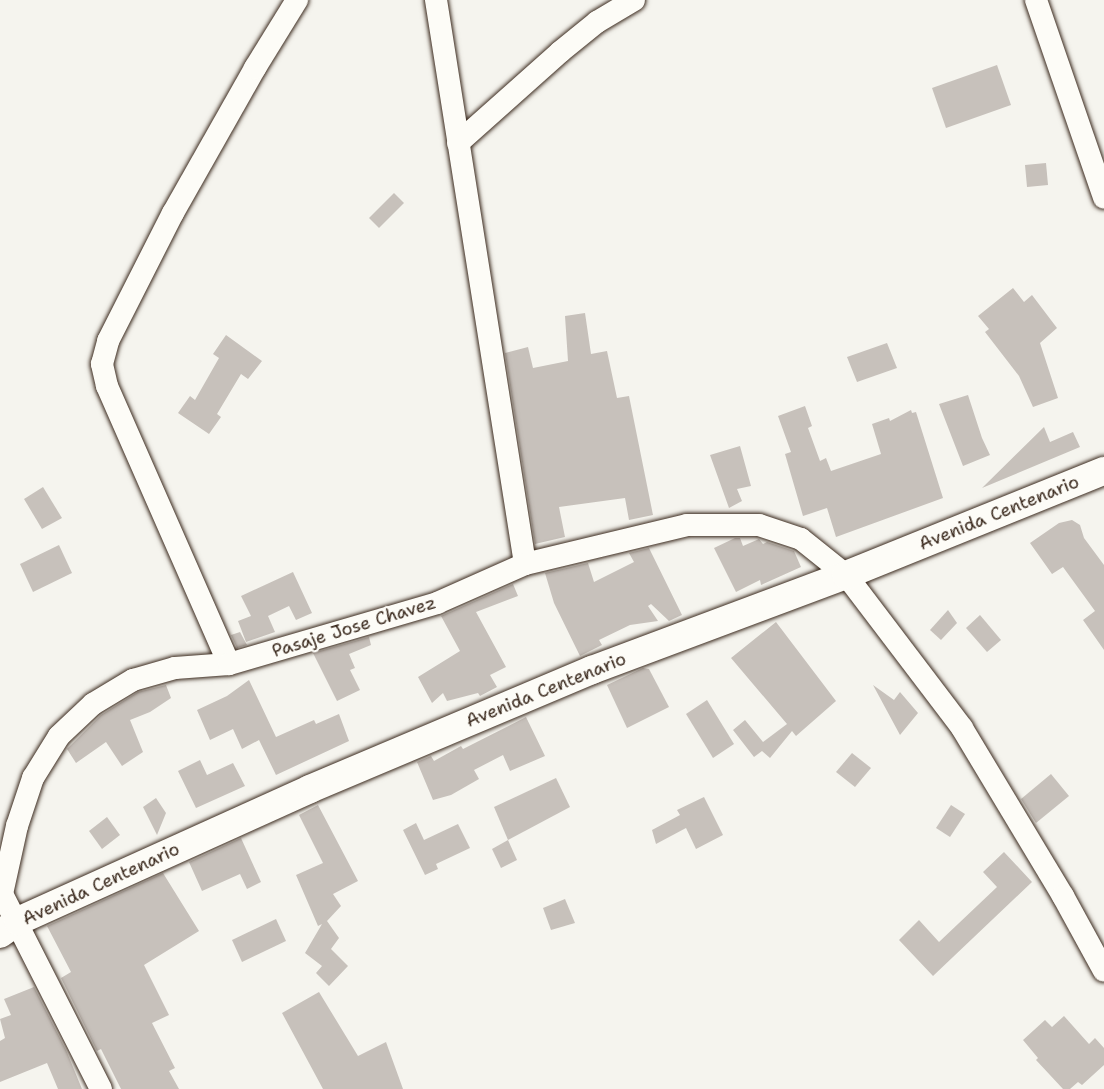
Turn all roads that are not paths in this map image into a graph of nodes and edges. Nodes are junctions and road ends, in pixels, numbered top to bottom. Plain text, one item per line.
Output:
1 (297, 0) edge
2 (436, 0) edge
3 (634, 0) edge
4 (1036, 0) edge
5 (458, 143) junction
6 (1104, 198) edge
7 (1104, 471) edge
8 (525, 564) junction
9 (846, 575) junction
10 (229, 664) junction
11 (1, 892) edge
12 (9, 928) edge
13 (1104, 971) edge
14 (101, 1089) edge

1 - 10 street
2 - 5 street
3 - 5 street
4 - 6 street
5 - 8 street
7 - 9 main road, Avenida Centenario
8 - 9 street, Pasaje Jose Chavez
8 - 10 street, Pasaje Jose Chavez
9 - 12 main road, Avenida Centenario
9 - 13 street, Pasaje Jose Chavez
10 - 11 street, Pasaje Jose Chavez
11 - 12 street, Pasaje Jose Chavez
12 - 14 street, Pasaje Jose Chavez

